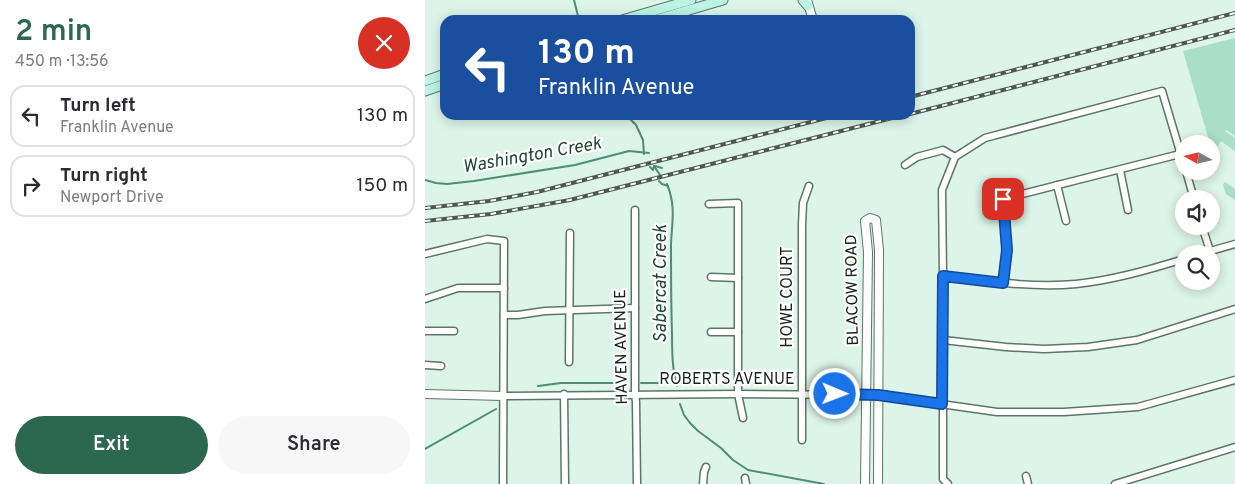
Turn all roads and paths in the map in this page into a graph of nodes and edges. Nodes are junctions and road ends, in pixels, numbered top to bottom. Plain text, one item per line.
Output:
1 (691, 0) edge
2 (723, 0) edge
3 (807, 1) edge
4 (639, 15) edge
5 (668, 15) edge
6 (670, 15) edge
7 (811, 15) edge
8 (440, 76) edge
9 (425, 82) edge
10 (440, 86) edge
11 (425, 91) edge
12 (1175, 135) edge
13 (1175, 156) edge
14 (955, 158) junction
15 (905, 165) dead end
16 (1120, 170) junction
17 (1057, 185) junction
18 (809, 186) dead end
19 (709, 204) dead end
20 (635, 210) dead end
21 (1128, 210) dead end
22 (1066, 221) dead end
23 (570, 233) dead end
24 (1235, 244) edge
25 (1220, 248) edge
26 (425, 254) edge
27 (1175, 262) edge
28 (943, 276) junction
29 (711, 277) dead end
30 (738, 278) junction
31 (1003, 283) junction
32 (504, 288) junction
33 (425, 299) edge
34 (635, 308) junction
35 (1235, 309) edge
36 (570, 310) junction
37 (504, 315) junction
38 (425, 331) edge
39 (454, 331) dead end
40 (711, 332) dead end
41 (738, 332) junction
42 (943, 340) junction
43 (569, 362) dead end
44 (425, 366) edge
45 (441, 366) dead end
46 (1235, 380) edge
47 (425, 394) edge
48 (564, 394) junction
49 (635, 394) junction
50 (738, 394) junction
51 (802, 394) junction
52 (867, 395) junction
53 (878, 395) junction
54 (503, 396) junction
55 (942, 404) junction
56 (743, 418) dead end
57 (802, 440) dead end
58 (1235, 447) edge
59 (707, 467) dead end
60 (1026, 476) dead end
61 (945, 482) edge
62 (503, 484) edge
63 (565, 484) edge
64 (637, 484) edge
65 (703, 484) edge
66 (865, 484) edge
67 (878, 484) edge
68 (1028, 484) edge
69 (1115, 484) edge

1 - 4 main road
1 - 5 main road
2 - 6 main road
3 - 7 street
8 - 9 main road
10 - 11 main road
12 - 14 street
13 - 16 street
14 - 15 street
14 - 28 street
16 - 17 street
16 - 21 street
17 - 22 street
17 - 31 street
18 - 51 street, HOWE COURT
19 - 30 street
20 - 34 street, HAVEN AVENUE
23 - 36 street
24 - 25 street
26 - 32 street
27 - 31 street
28 - 31 street
28 - 42 street
29 - 30 street
30 - 41 street
32 - 33 street
32 - 37 street
34 - 36 street
34 - 49 street, HAVEN AVENUE
35 - 42 street
36 - 37 street
36 - 43 street
37 - 54 street
38 - 39 street
40 - 41 street
41 - 50 street
42 - 55 street
44 - 45 street
46 - 55 street, ROBERTS AVENUE
47 - 54 street, ROBERTS AVENUE
48 - 49 street, ROBERTS AVENUE
48 - 54 street, ROBERTS AVENUE
48 - 63 street
49 - 50 street, ROBERTS AVENUE
49 - 64 street, HAVEN AVENUE
50 - 51 street, ROBERTS AVENUE
50 - 56 street
51 - 52 street, ROBERTS AVENUE
51 - 57 street, HOWE COURT
52 - 53 street, ROBERTS AVENUE
52 - 53 street, BLACOW ROAD
52 - 66 street, BLACOW ROAD
53 - 55 street, ROBERTS AVENUE
53 - 67 street, BLACOW ROAD
54 - 62 street
55 - 61 street
58 - 69 street
59 - 65 street
60 - 68 street

